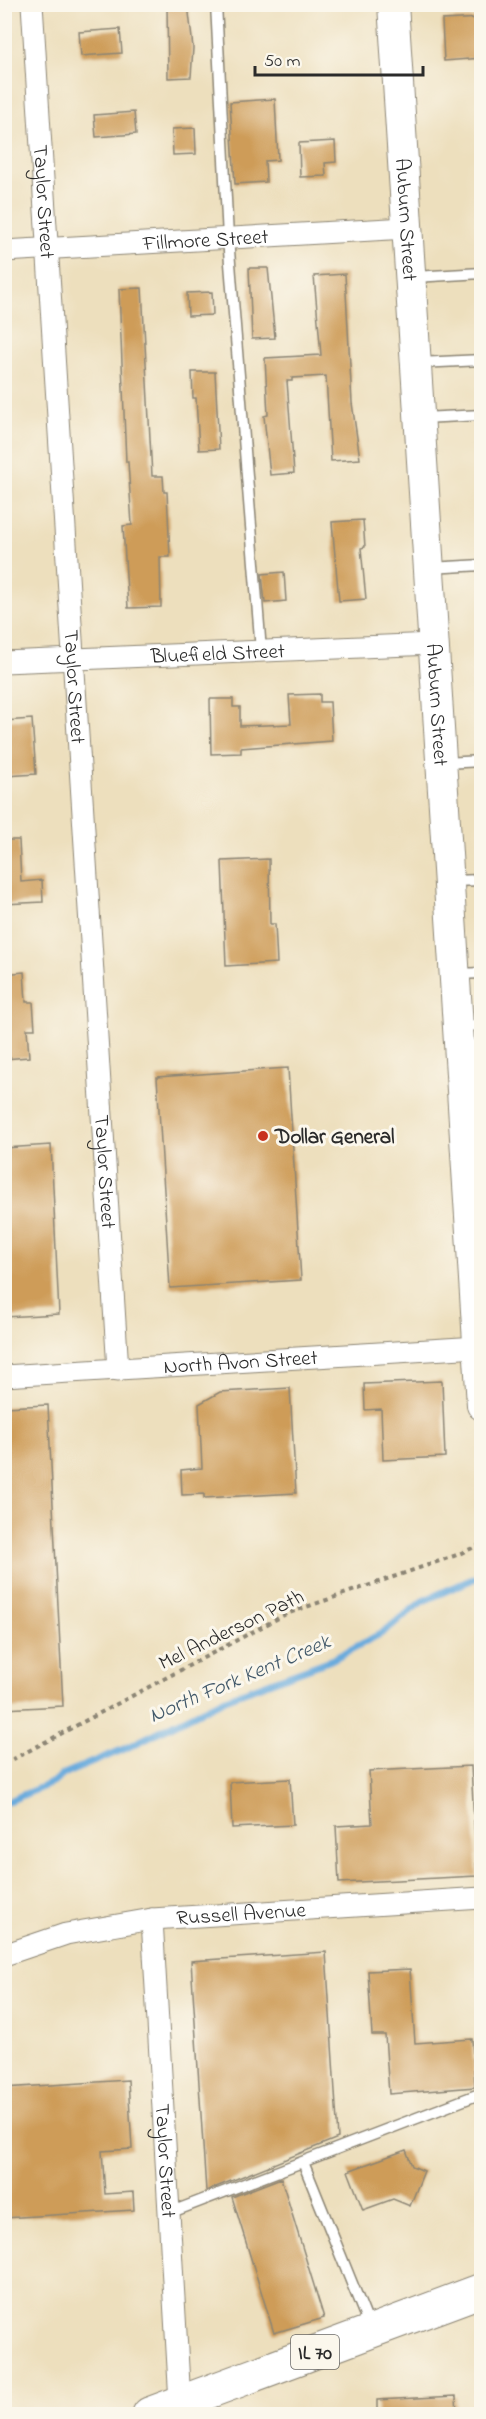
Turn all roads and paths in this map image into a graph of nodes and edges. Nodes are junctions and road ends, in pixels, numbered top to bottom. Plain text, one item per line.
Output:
1 (32, 4) edge
2 (216, 4) edge
3 (393, 4) edge
4 (407, 228) junction
5 (228, 238) junction
6 (48, 248) junction
7 (4, 251) edge
8 (482, 273) edge
9 (410, 277) junction
10 (482, 360) edge
11 (416, 363) junction
12 (482, 415) edge
13 (420, 418) junction
14 (482, 565) edge
15 (429, 568) junction
16 (433, 644) junction
17 (261, 651) junction
18 (72, 659) junction
19 (4, 662) edge
20 (481, 761) edge
21 (441, 763) junction
22 (482, 770) edge
23 (482, 880) edge
24 (448, 881) junction
25 (468, 974) edge
26 (469, 1025) edge
27 (478, 1347) junction
28 (118, 1370) junction
29 (4, 1376) edge
30 (482, 1405) edge
31 (482, 1544) edge
32 (4, 1764) edge
33 (482, 1898) edge
34 (152, 1919) junction
35 (4, 1955) edge
36 (482, 2093) edge
37 (303, 2162) junction
38 (169, 2213) junction
39 (482, 2290) edge
40 (371, 2331) junction
41 (180, 2402) junction
42 (149, 2415) edge

1 - 6 street, Taylor Street
2 - 5 lane
3 - 4 main road, Auburn Street
4 - 5 street, Fillmore Street
4 - 9 main road, Auburn Street
5 - 6 street, Fillmore Street
5 - 17 lane
6 - 7 street, Fillmore Street
6 - 18 street, Taylor Street
8 - 9 lane
9 - 11 main road, Auburn Street
10 - 11 lane
11 - 13 main road, Auburn Street
12 - 13 lane
13 - 15 main road, Auburn Street
14 - 15 lane
15 - 16 main road, Auburn Street
16 - 17 street, Bluefield Street
16 - 21 main road, Auburn Street
17 - 18 street, Bluefield Street
18 - 19 street, Bluefield Street
18 - 28 street, Taylor Street
20 - 21 lane
20 - 22 lane
21 - 24 main road, Auburn Street
23 - 24 lane
24 - 25 main road, Auburn Street
25 - 26 main road, Auburn Street
26 - 27 main road, Auburn Street
27 - 28 street, North Avon Street
27 - 30 main road, Auburn Street
28 - 29 street, North Avon Street
31 - 32 path, Mel Anderson Path
33 - 34 street, Russell Avenue
34 - 35 street, Russell Avenue
34 - 38 street, Taylor Street
36 - 37 lane
37 - 38 lane
37 - 40 lane
38 - 41 street, Taylor Street
39 - 40 main road, IL 70
40 - 41 main road, IL 70
41 - 42 main road, IL 70

